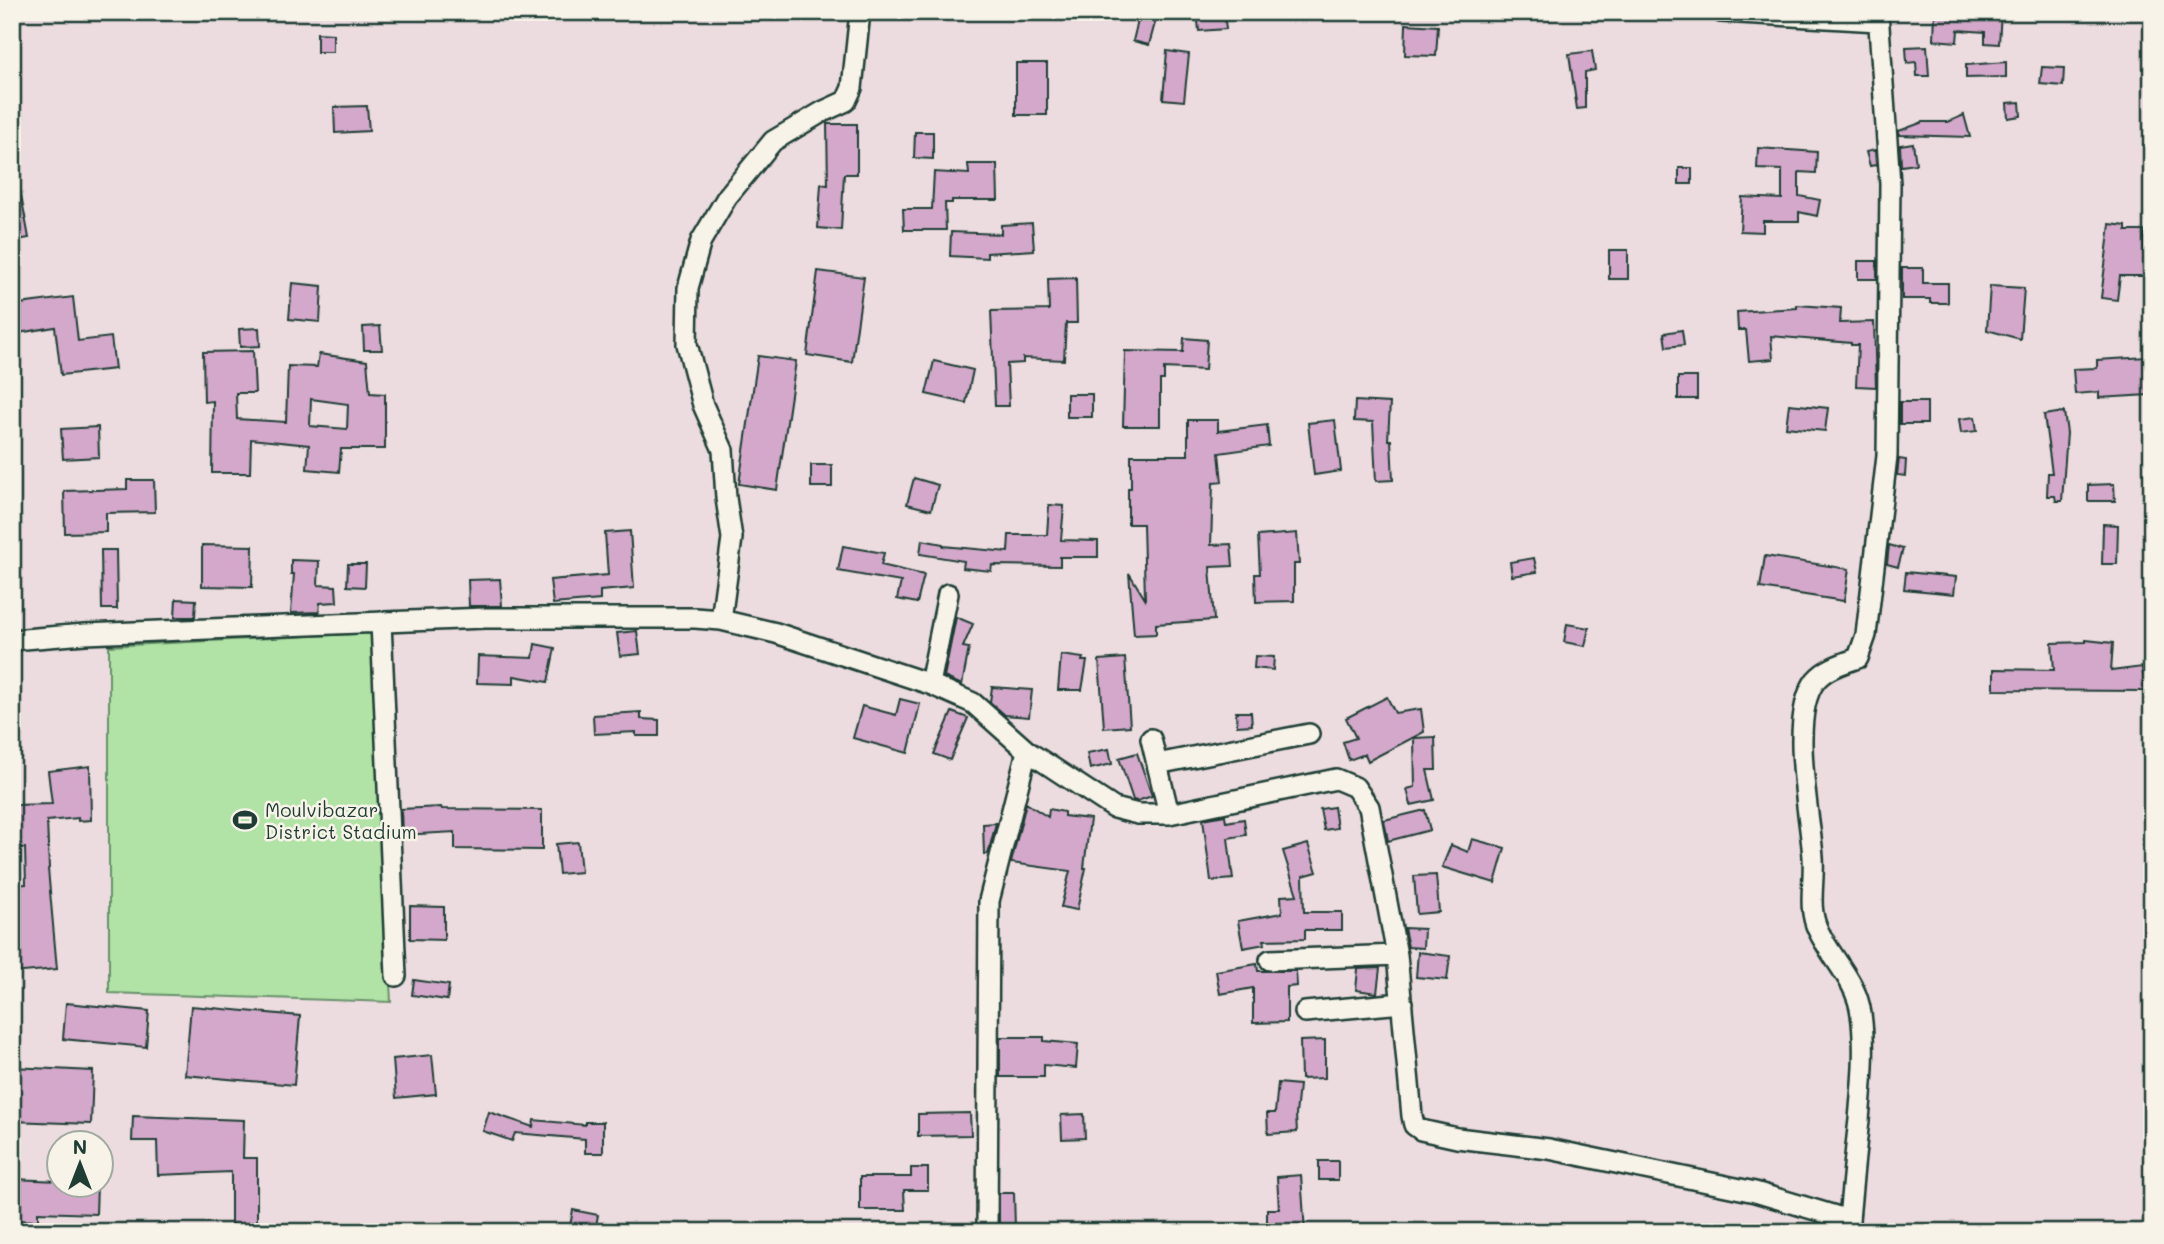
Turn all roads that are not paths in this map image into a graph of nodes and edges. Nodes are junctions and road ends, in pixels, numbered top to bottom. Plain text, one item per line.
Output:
1 (860, 12) edge
2 (1721, 12) edge
3 (1878, 17) edge
4 (948, 594) dead end
5 (721, 620) junction
6 (381, 622) junction
7 (12, 640) edge
8 (930, 684) junction
9 (1309, 734) dead end
10 (1151, 739) dead end
11 (1027, 751) junction
12 (1157, 764) junction
13 (1169, 814) junction
14 (1397, 955) junction
15 (1270, 960) dead end
16 (396, 976) dead end
17 (1402, 1003) junction
18 (1305, 1012) dead end
19 (1849, 1226) edge
20 (987, 1232) edge

1 - 5 street
2 - 3 street
3 - 19 street
4 - 8 street
5 - 6 street
5 - 8 street
6 - 7 street
6 - 16 street
8 - 11 street
9 - 12 street
10 - 12 street
11 - 13 street
11 - 20 street
12 - 13 street
13 - 14 street
14 - 15 street
14 - 17 street
17 - 18 street
17 - 19 street

